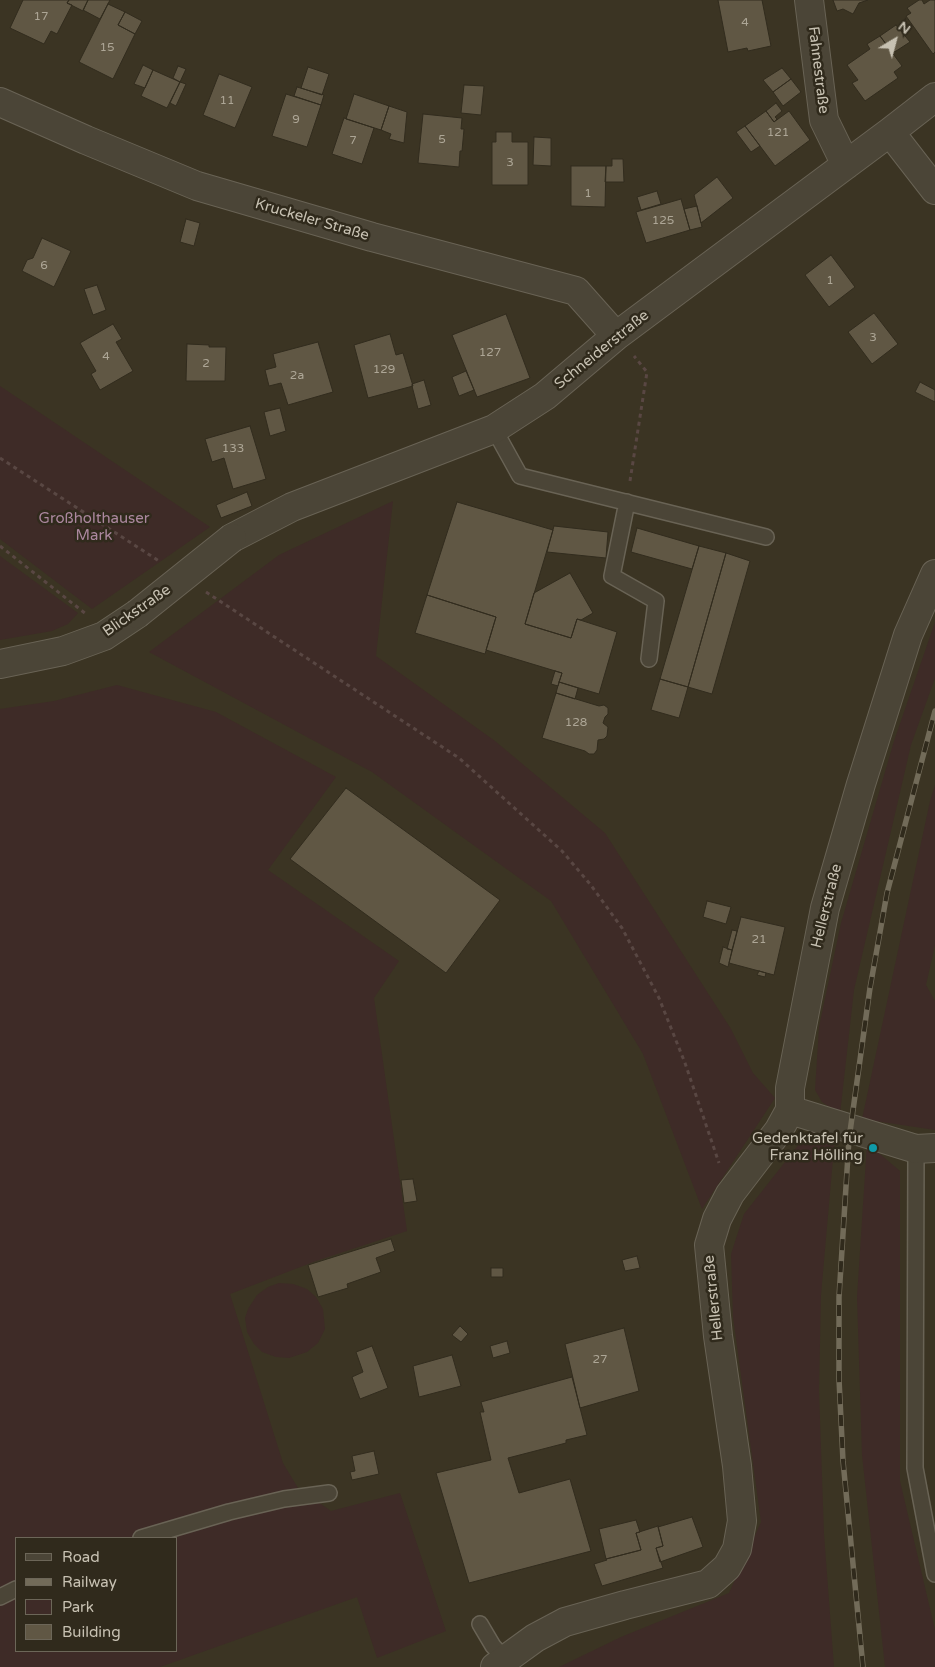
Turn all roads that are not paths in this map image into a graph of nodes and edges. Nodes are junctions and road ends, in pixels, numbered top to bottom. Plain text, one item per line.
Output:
1 (809, 0) edge
2 (935, 97) edge
3 (0, 102) edge
4 (890, 132) junction
5 (846, 165) junction
6 (935, 190) edge
7 (616, 336) junction
8 (494, 429) junction
9 (627, 502) junction
10 (766, 537) dead end
11 (232, 538) joint
12 (935, 574) edge
13 (649, 659) dead end
14 (0, 664) edge
15 (790, 1110) junction
16 (925, 1148) edge
17 (329, 1493) dead end
18 (144, 1537) edge
19 (935, 1574) edge
20 (15, 1590) edge
21 (0, 1597) edge
22 (480, 1624) dead end
23 (500, 1663) edge

1 - 5 street, Fahnestraße
2 - 4 street, Schneiderstraße
3 - 7 street, Kruckeler Straße
4 - 5 street, Schneiderstraße
4 - 6 street
5 - 7 street, Schneiderstraße
7 - 8 street, Schneiderstraße
8 - 9 lane
8 - 11 street, Schneiderstraße
9 - 10 lane
9 - 13 lane
11 - 14 street, Blickstraße, bridge
12 - 15 street, Hellerstraße
15 - 16 street
15 - 23 street, Hellerstraße
16 - 19 lane
17 - 18 lane
20 - 21 lane
22 - 23 lane

